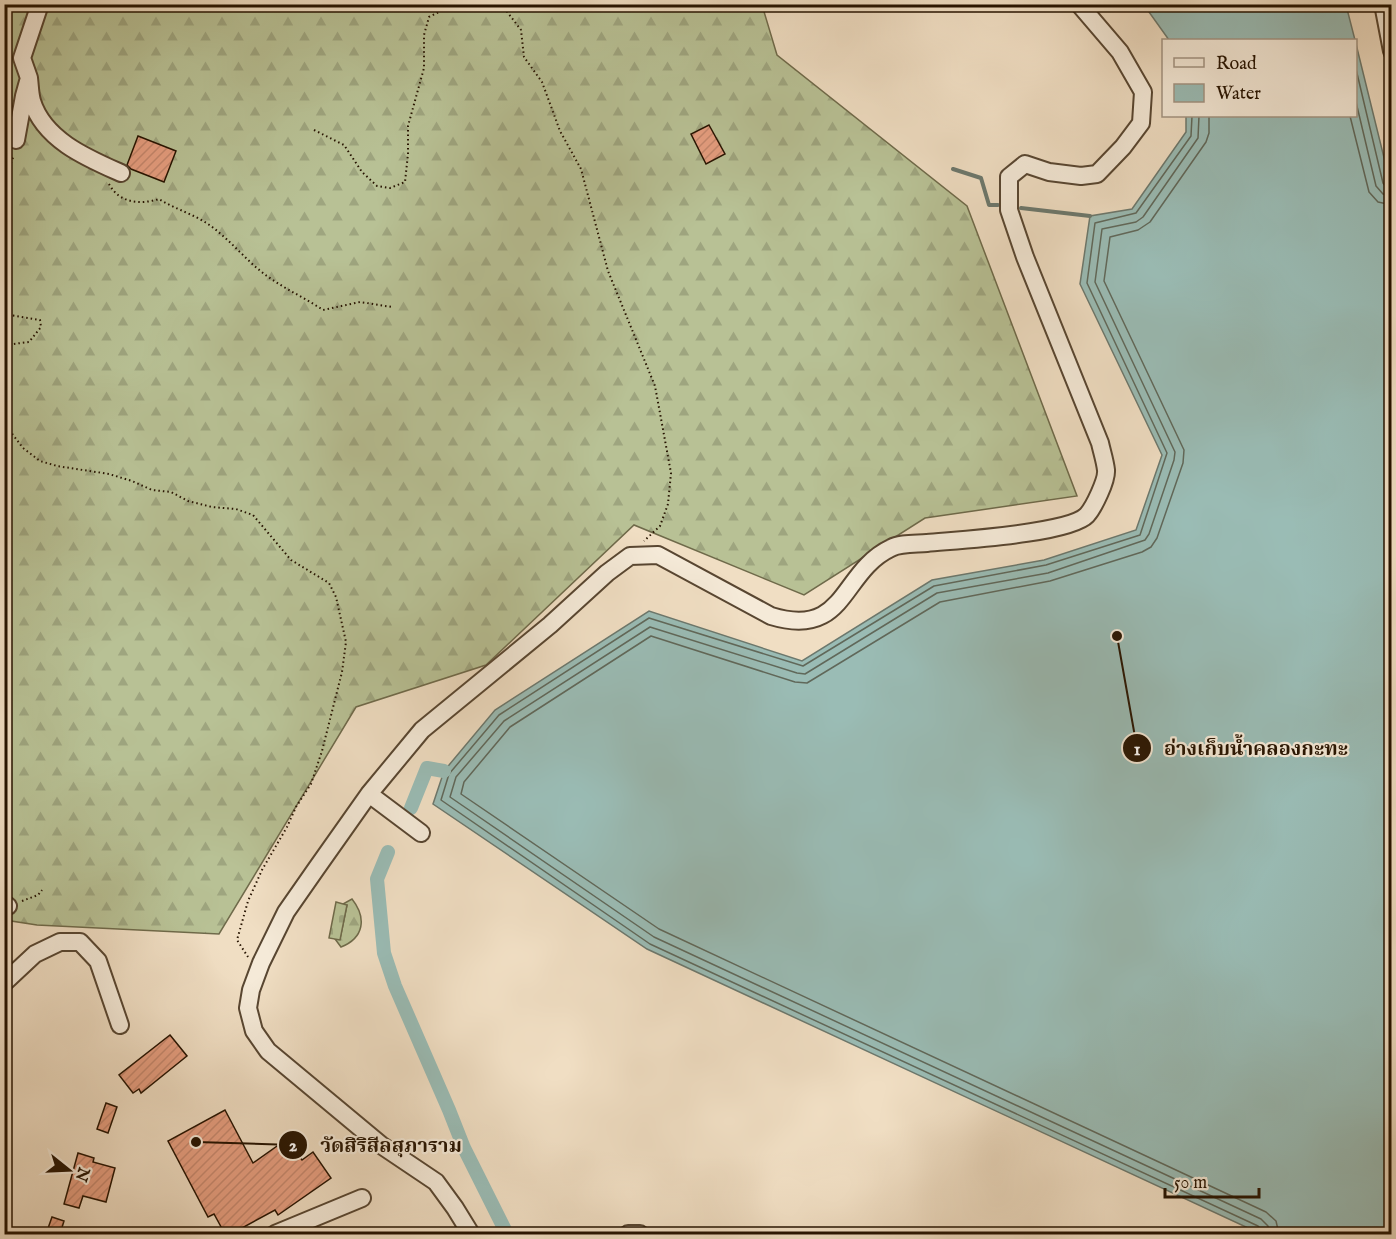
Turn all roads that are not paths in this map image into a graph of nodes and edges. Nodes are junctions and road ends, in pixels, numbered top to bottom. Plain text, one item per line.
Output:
1 (40, 4) edge
2 (1079, 4) edge
3 (1386, 6) edge
4 (1392, 51) edge
5 (29, 78) junction
6 (16, 140) road end
7 (115, 170) road end
8 (369, 794) junction
9 (421, 834) dead end
10 (4, 982) edge
11 (120, 1025) dead end
12 (362, 1198) dead end
13 (275, 1234) edge
14 (471, 1234) edge
15 (628, 1234) edge
16 (640, 1234) edge

1 - 5 street
2 - 8 street
3 - 4 street
5 - 6 street
5 - 7 street
8 - 9 street
8 - 14 street
10 - 11 street
12 - 13 street
15 - 16 street

